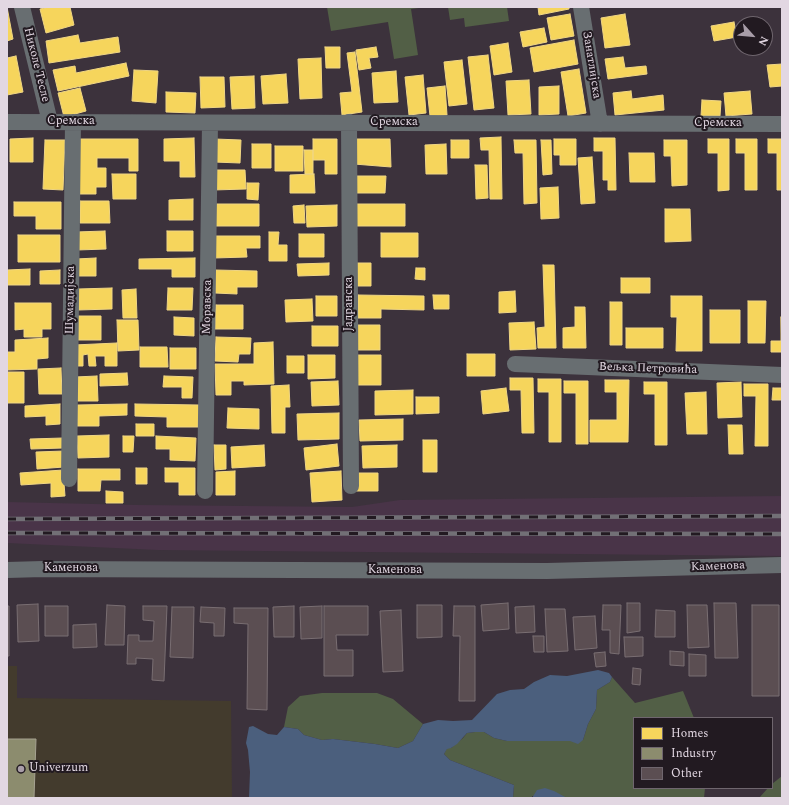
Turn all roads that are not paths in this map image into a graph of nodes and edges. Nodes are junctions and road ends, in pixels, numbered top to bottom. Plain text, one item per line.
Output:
1 (22, 7) edge
2 (581, 7) edge
3 (7, 122) edge
4 (50, 122) junction
5 (74, 122) junction
6 (349, 122) junction
7 (210, 123) junction
8 (600, 124) junction
9 (782, 124) edge
10 (515, 364) dead end
11 (782, 375) edge
12 (69, 479) dead end
13 (351, 486) dead end
14 (205, 491) dead end
15 (782, 565) edge
16 (7, 570) edge

1 - 4 street, Николе Тесле
2 - 8 street, Занатлијска
3 - 4 street, Сремска
4 - 5 street, Сремска
5 - 7 street, Сремска
5 - 12 street, Шумадијска
6 - 7 street, Сремска
6 - 8 street, Сремска
6 - 13 street, Јадранска
7 - 14 street, Моравска
8 - 9 street, Сремска
10 - 11 street, Вељка Петровића
15 - 16 street, Каменова

